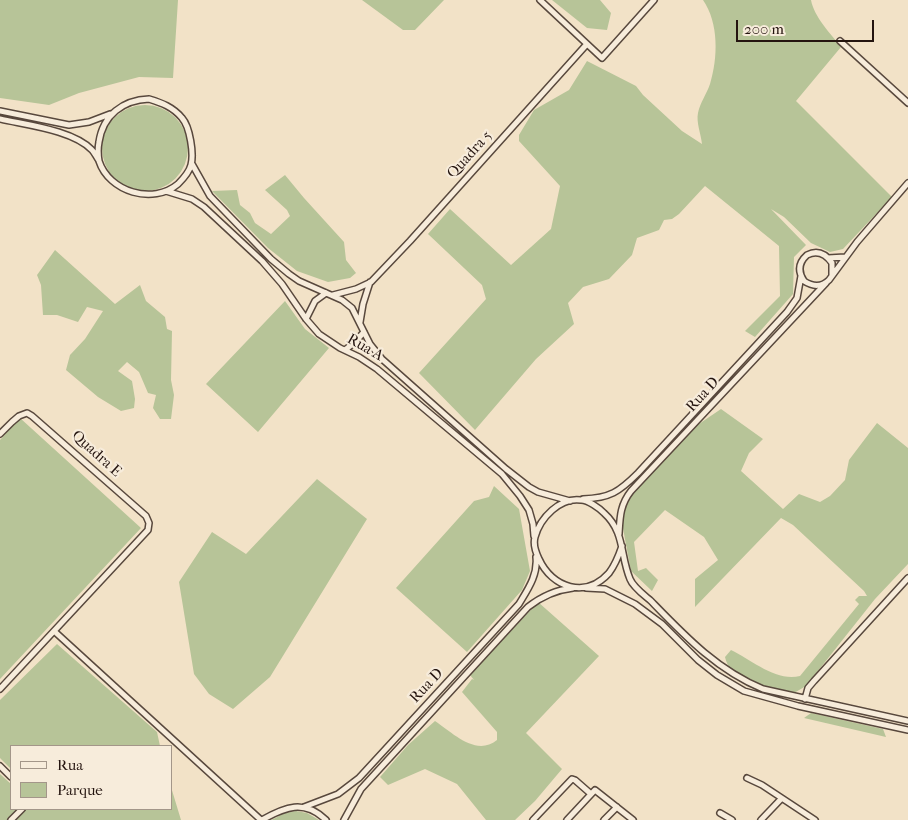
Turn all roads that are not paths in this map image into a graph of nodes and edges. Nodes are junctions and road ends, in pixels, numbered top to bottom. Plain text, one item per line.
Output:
1 (540, 0) edge
2 (654, 0) edge
3 (840, 41) dead end
4 (587, 44) junction
5 (908, 103) edge
6 (0, 111) edge
7 (112, 113) junction
8 (0, 119) edge
9 (99, 160) junction
10 (192, 164) junction
11 (908, 184) edge
12 (166, 191) junction
13 (845, 257) junction
14 (828, 258) junction
15 (832, 275) junction
16 (801, 276) junction
17 (371, 282) junction
18 (826, 283) junction
19 (326, 293) junction
20 (332, 295) junction
21 (306, 319) junction
22 (360, 322) junction
23 (364, 332) junction
24 (345, 350) junction
25 (726, 379) junction
26 (731, 382) junction
27 (0, 434) edge
28 (472, 438) junction
29 (467, 444) junction
30 (582, 500) junction
31 (570, 501) junction
32 (619, 535) junction
33 (534, 540) junction
34 (622, 546) junction
35 (536, 554) junction
36 (908, 578) edge
37 (574, 588) junction
38 (585, 588) junction
39 (54, 630) junction
40 (722, 668) junction
41 (717, 675) junction
42 (0, 689) edge
43 (805, 699) junction
44 (412, 721) junction
45 (908, 721) edge
46 (418, 726) junction
47 (908, 730) edge
48 (0, 766) edge
49 (10, 775) edge
50 (746, 778) dead end
51 (591, 794) junction
52 (781, 798) junction
53 (304, 807) junction
54 (617, 807) junction
55 (21, 810) edge
56 (720, 813) dead end
57 (806, 818) edge
58 (11, 820) edge
59 (261, 820) edge
60 (326, 820) edge
61 (344, 820) edge
62 (533, 820) edge
63 (567, 820) edge
64 (604, 820) edge
65 (633, 820) edge
66 (732, 820) edge
67 (761, 820) edge
68 (815, 820) edge

1 - 4 street
2 - 4 street
3 - 5 street
4 - 17 street, Quadra 5
6 - 7 street
7 - 9 street
7 - 10 street
8 - 9 street
9 - 12 street
10 - 12 street
10 - 19 street, Rua A
11 - 13 street
12 - 21 street, Rua A
13 - 14 street
13 - 15 street
14 - 15 street
14 - 16 street
15 - 18 street
16 - 18 street
16 - 25 street, Rua D
17 - 20 street, Quadra 5
17 - 22 street, Quadra 5
18 - 26 street, Rua D
19 - 20 street, Rua A
19 - 21 street
20 - 22 street, Rua A
21 - 24 street, Rua A
22 - 23 street, Rua A
23 - 24 street
23 - 28 street, Rua A
24 - 29 street, Rua A
25 - 26 street
25 - 30 street, Rua D
26 - 32 street, Rua D
27 - 39 street, Quadra E
28 - 29 street
28 - 31 street, Rua A
29 - 33 street, Rua A
30 - 31 street
30 - 32 street
31 - 33 street
32 - 34 street
33 - 35 street
34 - 38 street
34 - 40 street
35 - 37 street
35 - 44 street, Rua D
36 - 43 street
37 - 38 street
37 - 46 street, Rua D
38 - 41 street
39 - 42 street
39 - 59 street
40 - 41 street
40 - 43 street
41 - 47 street
43 - 45 street
44 - 46 street
44 - 53 street, Rua D
46 - 61 street, Rua D
48 - 49 street
50 - 52 street
51 - 54 street
51 - 62 street
51 - 63 street
52 - 57 street
52 - 67 street
53 - 59 street, Rua D
53 - 60 street
54 - 64 street
54 - 65 street
55 - 58 street
56 - 66 street
57 - 68 street

